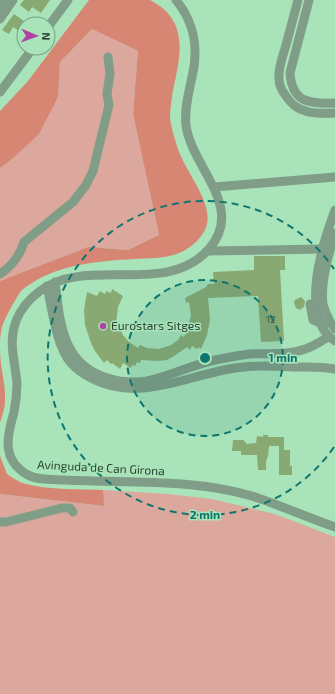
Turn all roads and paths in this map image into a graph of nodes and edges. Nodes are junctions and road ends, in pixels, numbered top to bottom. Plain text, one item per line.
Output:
1 (4, 0) edge
2 (13, 0) edge
3 (68, 0) edge
4 (176, 0) edge
5 (298, 0) edge
6 (309, 0) edge
7 (0, 6) edge
8 (56, 16) edge
9 (0, 19) edge
10 (27, 56) edge
11 (108, 57) dead end
12 (0, 92) edge
13 (335, 103) edge
14 (335, 113) edge
15 (335, 177) edge
16 (214, 187) junction
17 (335, 210) edge
18 (335, 233) edge
19 (319, 249) junction
20 (207, 251) junction
21 (0, 274) edge
22 (51, 284) junction
23 (321, 324) junction
24 (335, 329) edge
25 (332, 339) edge
26 (335, 369) edge
27 (73, 512) dead end
28 (0, 522) edge
29 (335, 527) edge

1 - 7 street
2 - 9 street
3 - 8 street
4 - 16 street, Avinguda de Can Girona
5 - 14 street
6 - 13 street
10 - 12 street
11 - 21 street
15 - 16 street
16 - 20 street, Avinguda de Can Girona
17 - 19 street
18 - 24 street
19 - 20 street
19 - 23 street
19 - 23 street
20 - 22 street, Avinguda de Can Girona
22 - 25 street
22 - 26 street
22 - 29 street, Avinguda de Can Girona
23 - 24 street
23 - 25 street
27 - 28 street

